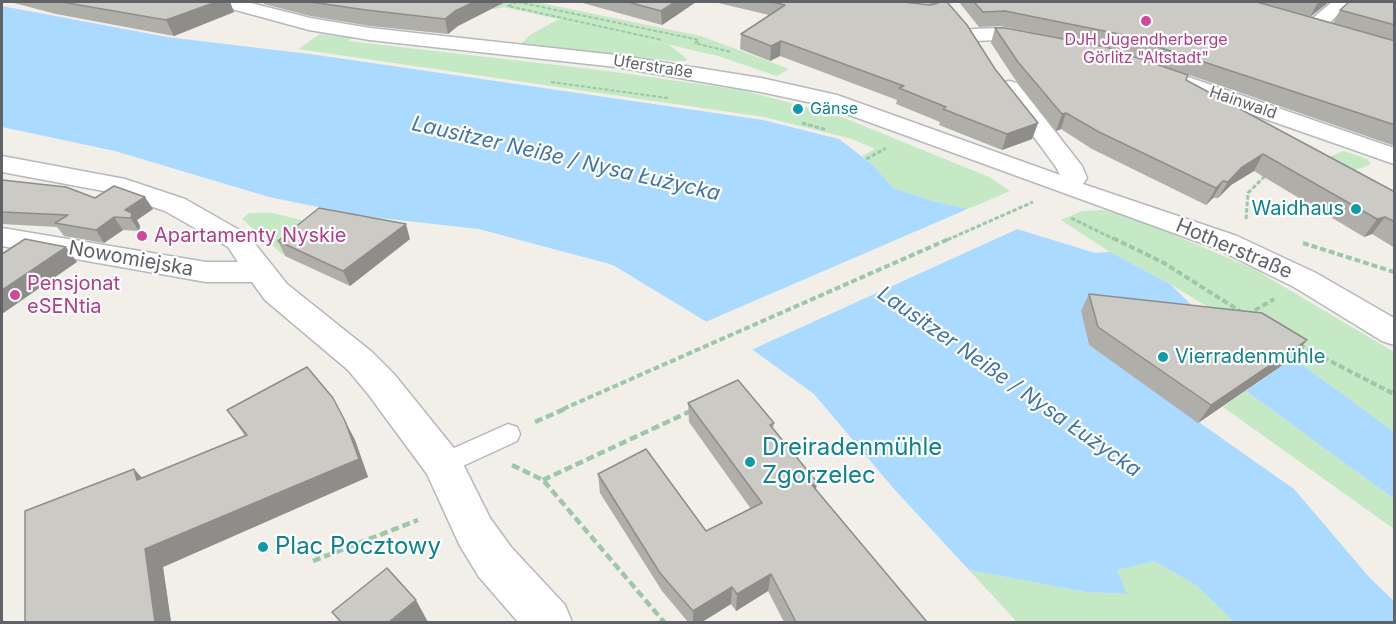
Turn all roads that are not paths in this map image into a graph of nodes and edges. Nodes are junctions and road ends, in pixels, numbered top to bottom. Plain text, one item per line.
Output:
1 (228, 2) edge
2 (1342, 2) edge
3 (1294, 21) edge
4 (1314, 27) junction
5 (1337, 34) edge
6 (1061, 46) edge
7 (1139, 67) edge
8 (1395, 156) edge
9 (2, 164) edge
10 (1064, 186) junction
11 (2, 237) edge
12 (260, 272) junction
13 (1395, 333) edge
14 (508, 434) road end
15 (443, 464) junction
16 (548, 622) edge

1 - 10 street, Uferstraße
2 - 4 street
3 - 4 street
4 - 5 street
6 - 10 street
7 - 8 street, Hainwald
9 - 12 street
10 - 13 street, Hotherstraße
11 - 12 street, Nowomiejska
12 - 15 street
14 - 15 lane
15 - 16 street

